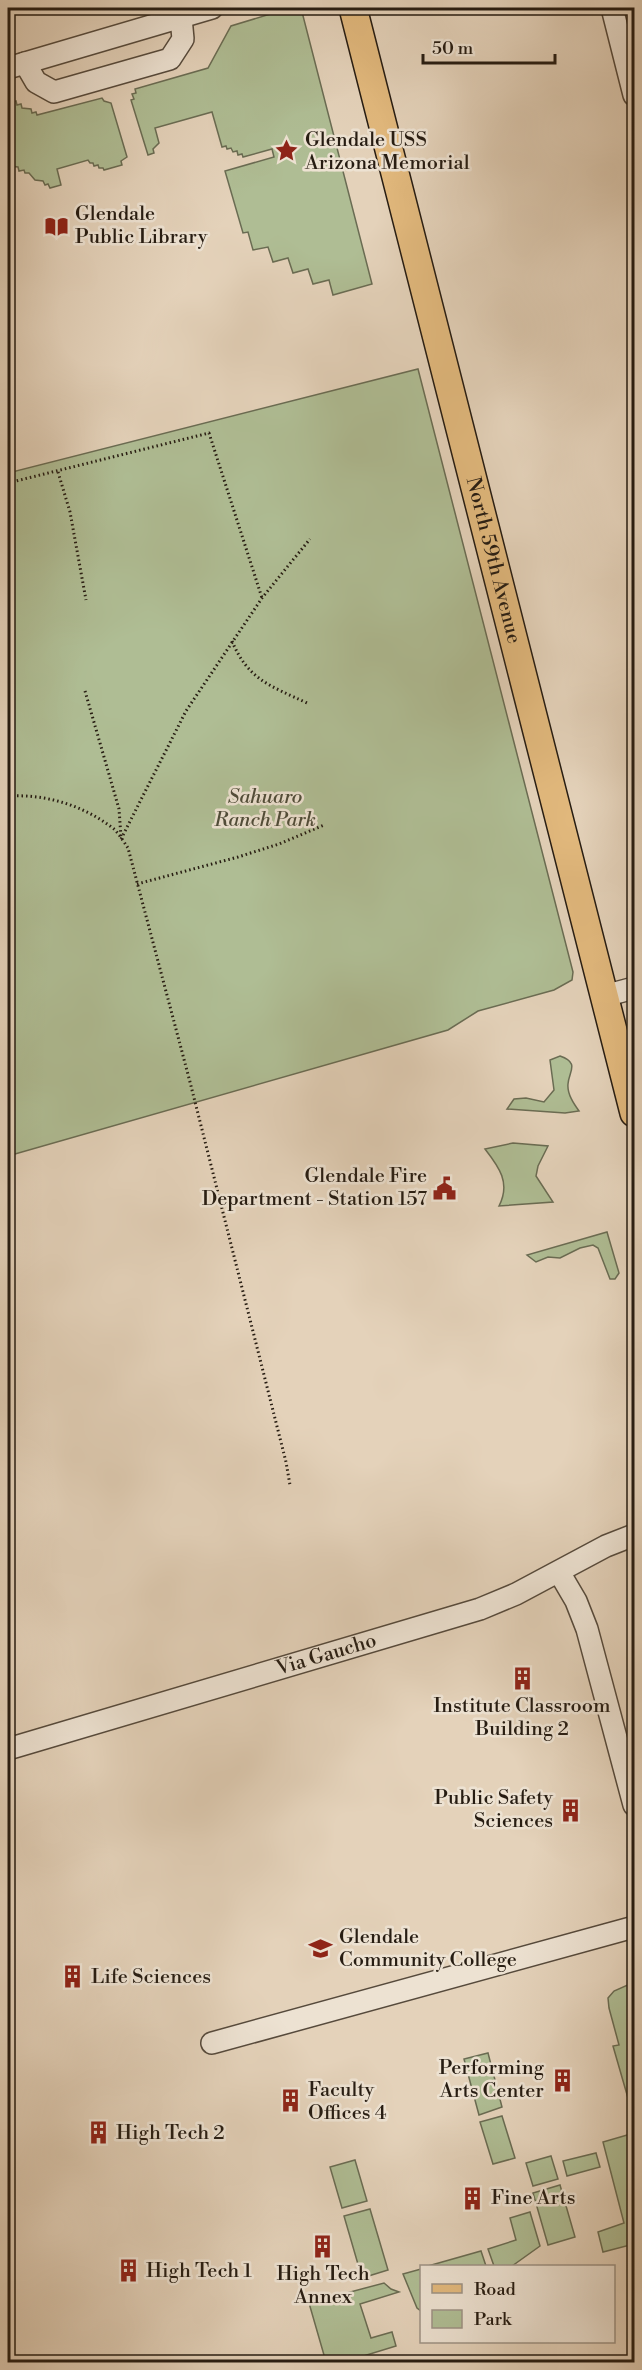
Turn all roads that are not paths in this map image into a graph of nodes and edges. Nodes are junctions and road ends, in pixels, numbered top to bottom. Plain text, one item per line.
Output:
1 (212, 8) edge
2 (353, 8) edge
3 (612, 8) edge
4 (181, 18) junction
5 (16, 66) edge
6 (634, 95) edge
7 (634, 988) edge
8 (604, 996) junction
9 (634, 1113) edge
10 (634, 1535) edge
11 (559, 1572) junction
12 (8, 1749) edge
13 (634, 1805) edge
14 (634, 1927) edge
15 (213, 2043) dead end

1 - 4 street
2 - 8 main road, North 59th Avenue
3 - 6 street
4 - 5 street
4 - 5 street
7 - 8 street
8 - 9 main road, North 59th Avenue
10 - 11 street, Via Gaucho
11 - 12 street, Via Gaucho
11 - 13 street
14 - 15 street

